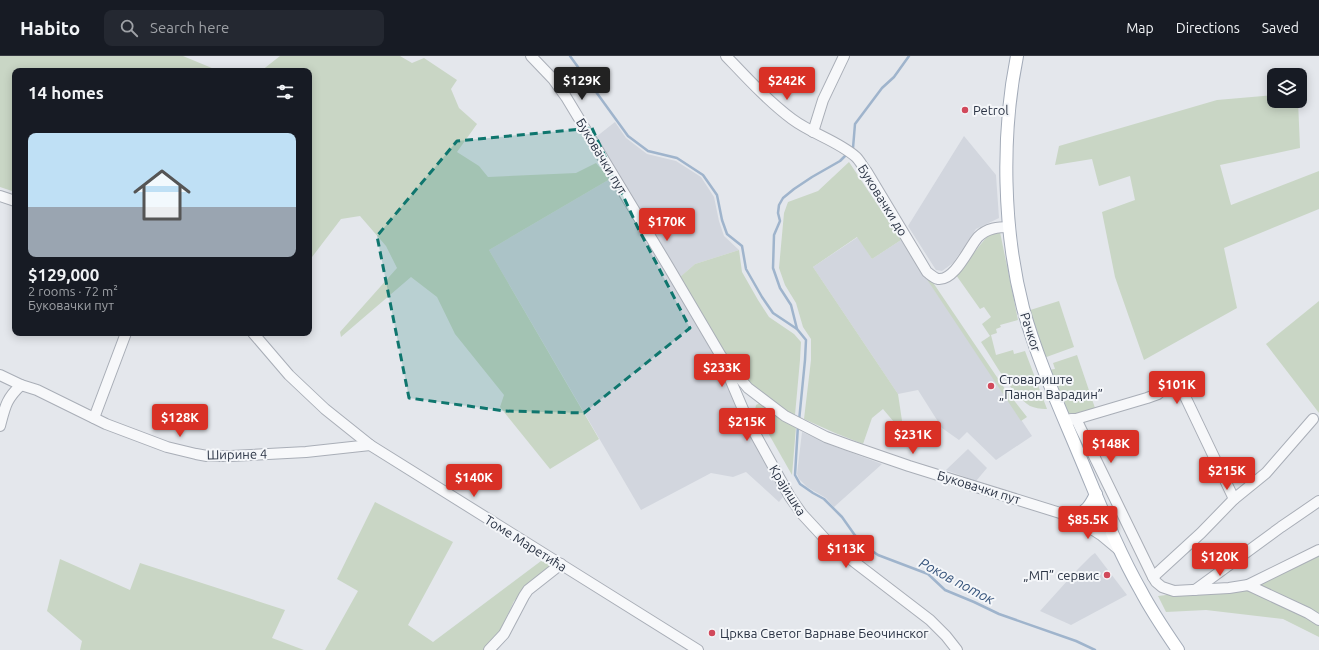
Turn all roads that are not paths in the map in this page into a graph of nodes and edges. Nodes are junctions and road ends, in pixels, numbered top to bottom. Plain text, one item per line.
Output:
1 (532, 56) edge
2 (726, 56) edge
3 (844, 56) edge
4 (1017, 56) edge
5 (813, 132) junction
6 (0, 196) edge
7 (12, 199) edge
8 (1010, 227) junction
9 (125, 336) edge
10 (256, 336) edge
11 (721, 356) junction
12 (0, 375) edge
13 (21, 385) junction
14 (759, 397) junction
15 (743, 411) junction
16 (94, 418) junction
17 (1070, 419) junction
18 (1313, 419) dead end
19 (0, 426) edge
20 (370, 445) junction
21 (1096, 494) junction
22 (1234, 499) junction
23 (1319, 501) edge
24 (1074, 518) junction
25 (1319, 550) edge
26 (1121, 552) junction
27 (561, 564) junction
28 (1153, 577) junction
29 (1248, 585) junction
30 (1195, 590) junction
31 (1319, 620) edge
32 (490, 650) edge
33 (698, 650) edge
34 (957, 650) edge
35 (1178, 650) edge

1 - 11 street, Буковачки пут
2 - 5 street, Буковачки до
3 - 5 street
4 - 8 main road, Рачког
5 - 8 street, Буковачки до
6 - 7 street
8 - 17 main road, Рачког
9 - 16 street
10 - 20 street, Томе Маретића
11 - 14 street, Буковачки пут
11 - 15 street, Крајишка
12 - 13 street, Ширине 4
13 - 16 street, Ширине 4
13 - 19 street
14 - 15 street
14 - 24 street, Буковачки пут
15 - 34 street, Крајишка
16 - 20 street, Ширине 4
17 - 21 main road, Рачког
17 - 22 street
17 - 28 street
18 - 22 street
20 - 27 street, Томе Маретића
21 - 24 main road
21 - 26 main road, Рачког
22 - 28 street
23 - 30 street
24 - 26 street, Буковачки пут
25 - 29 street
26 - 35 main road, Рачког
27 - 32 street
27 - 33 street, Томе Маретића
28 - 30 street
29 - 30 street
29 - 31 street

